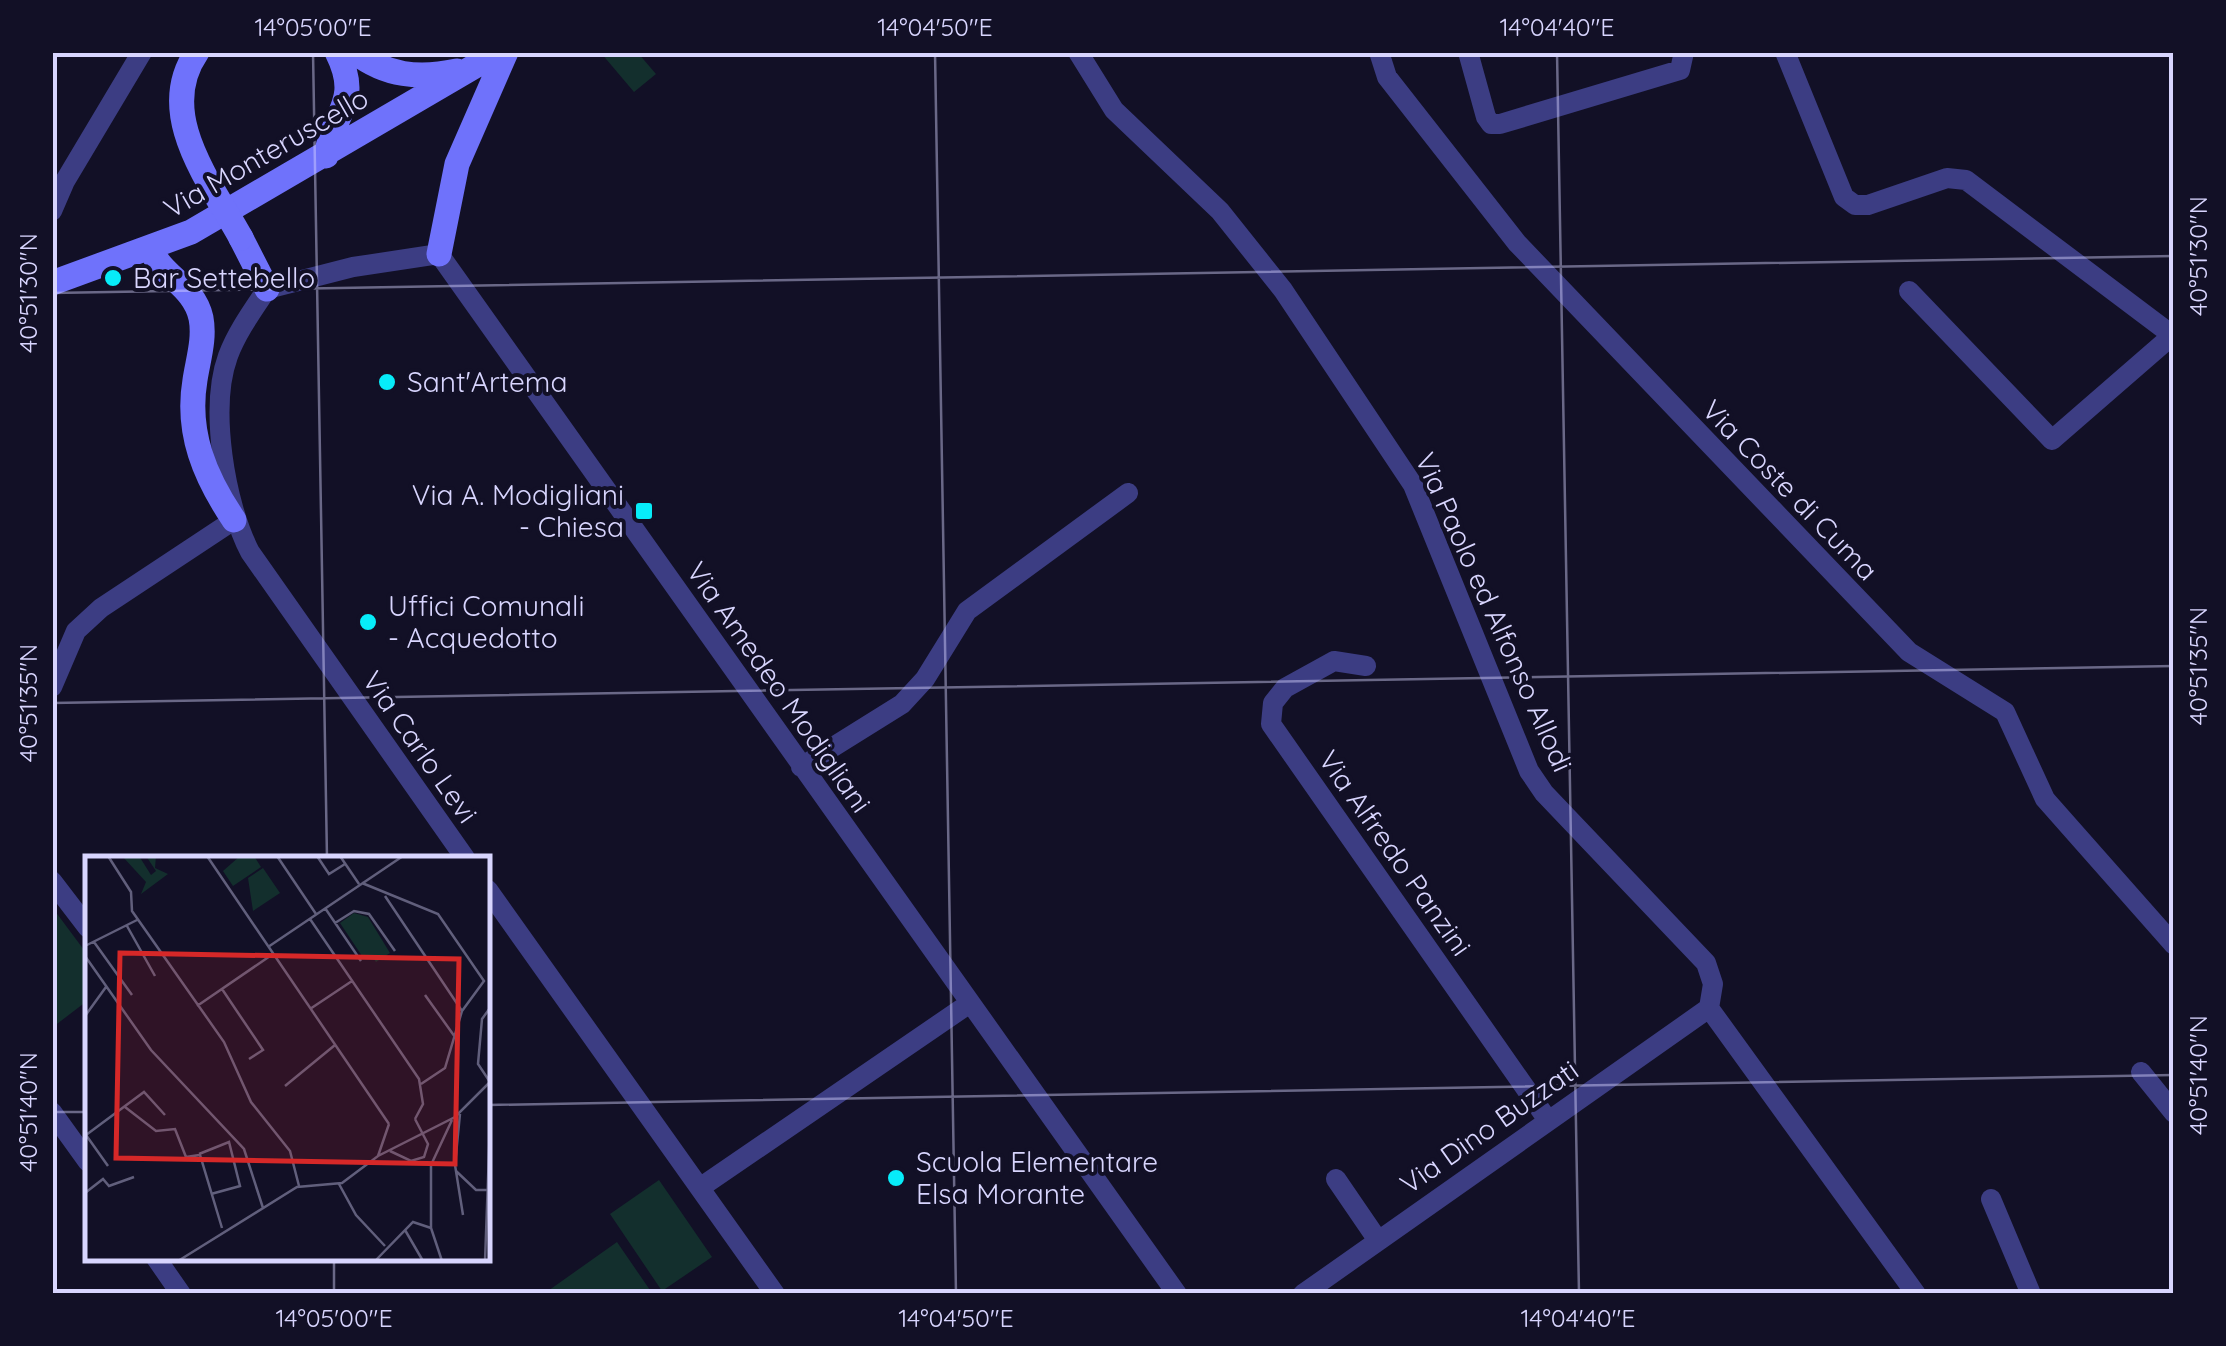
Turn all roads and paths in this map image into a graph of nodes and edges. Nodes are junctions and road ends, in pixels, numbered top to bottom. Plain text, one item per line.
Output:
1 (142, 52) edge
2 (197, 52) edge
3 (337, 52) edge
4 (354, 52) edge
5 (503, 52) edge
6 (1078, 52) edge
7 (1379, 52) edge
8 (1468, 52) edge
9 (1684, 52) edge
10 (1786, 52) edge
11 (472, 68) junction
12 (326, 156) junction
13 (52, 211) edge
14 (151, 250) junction
15 (439, 254) junction
16 (52, 283) edge
17 (267, 289) junction
18 (1909, 290) dead end
19 (2173, 334) edge
20 (1128, 493) dead end
21 (234, 520) junction
22 (1366, 666) dead end
23 (52, 687) edge
24 (801, 766) junction
25 (464, 856) edge
26 (52, 881) edge
27 (490, 893) edge
28 (85, 924) edge
29 (2174, 945) edge
30 (970, 1003) junction
31 (1709, 1008) junction
32 (2141, 1072) dead end
33 (52, 1112) edge
34 (2174, 1113) edge
35 (1547, 1119) junction
36 (85, 1158) edge
37 (1336, 1179) dead end
38 (701, 1188) junction
39 (1991, 1200) dead end
40 (1377, 1238) junction
41 (158, 1261) edge
42 (181, 1294) edge
43 (775, 1294) edge
44 (1177, 1294) edge
45 (1303, 1294) edge
46 (1916, 1294) edge
47 (2032, 1294) edge

1 - 13 street
2 - 17 street, bridge
3 - 12 street
4 - 11 street
5 - 11 street, Via Monteruscello
5 - 15 street
6 - 31 street, Via Paolo ed Alfonso Allodi
7 - 29 street, Via Coste di Cuma
8 - 9 street
10 - 19 street
11 - 12 street, Via Monteruscello
12 - 14 street, Via Monteruscello
14 - 16 street, Via Monteruscello
14 - 21 street
15 - 17 street
15 - 24 street, Via Amedeo Modigliani
17 - 21 street, Via Carlo Levi
18 - 19 street
20 - 24 street
21 - 23 street
21 - 25 street, Via Carlo Levi
22 - 35 street, Via Alfredo Panzini
24 - 30 street, Via Amedeo Modigliani
26 - 28 street
27 - 38 street
30 - 38 street
30 - 44 street, Via Amedeo Modigliani
31 - 35 street, Via Dino Buzzati
31 - 46 street, Via Paolo ed Alfonso Allodi
32 - 34 street
33 - 36 street
35 - 40 street, Via Dino Buzzati
37 - 40 street
38 - 43 street
39 - 47 street
40 - 45 street, Via Dino Buzzati
41 - 42 street

